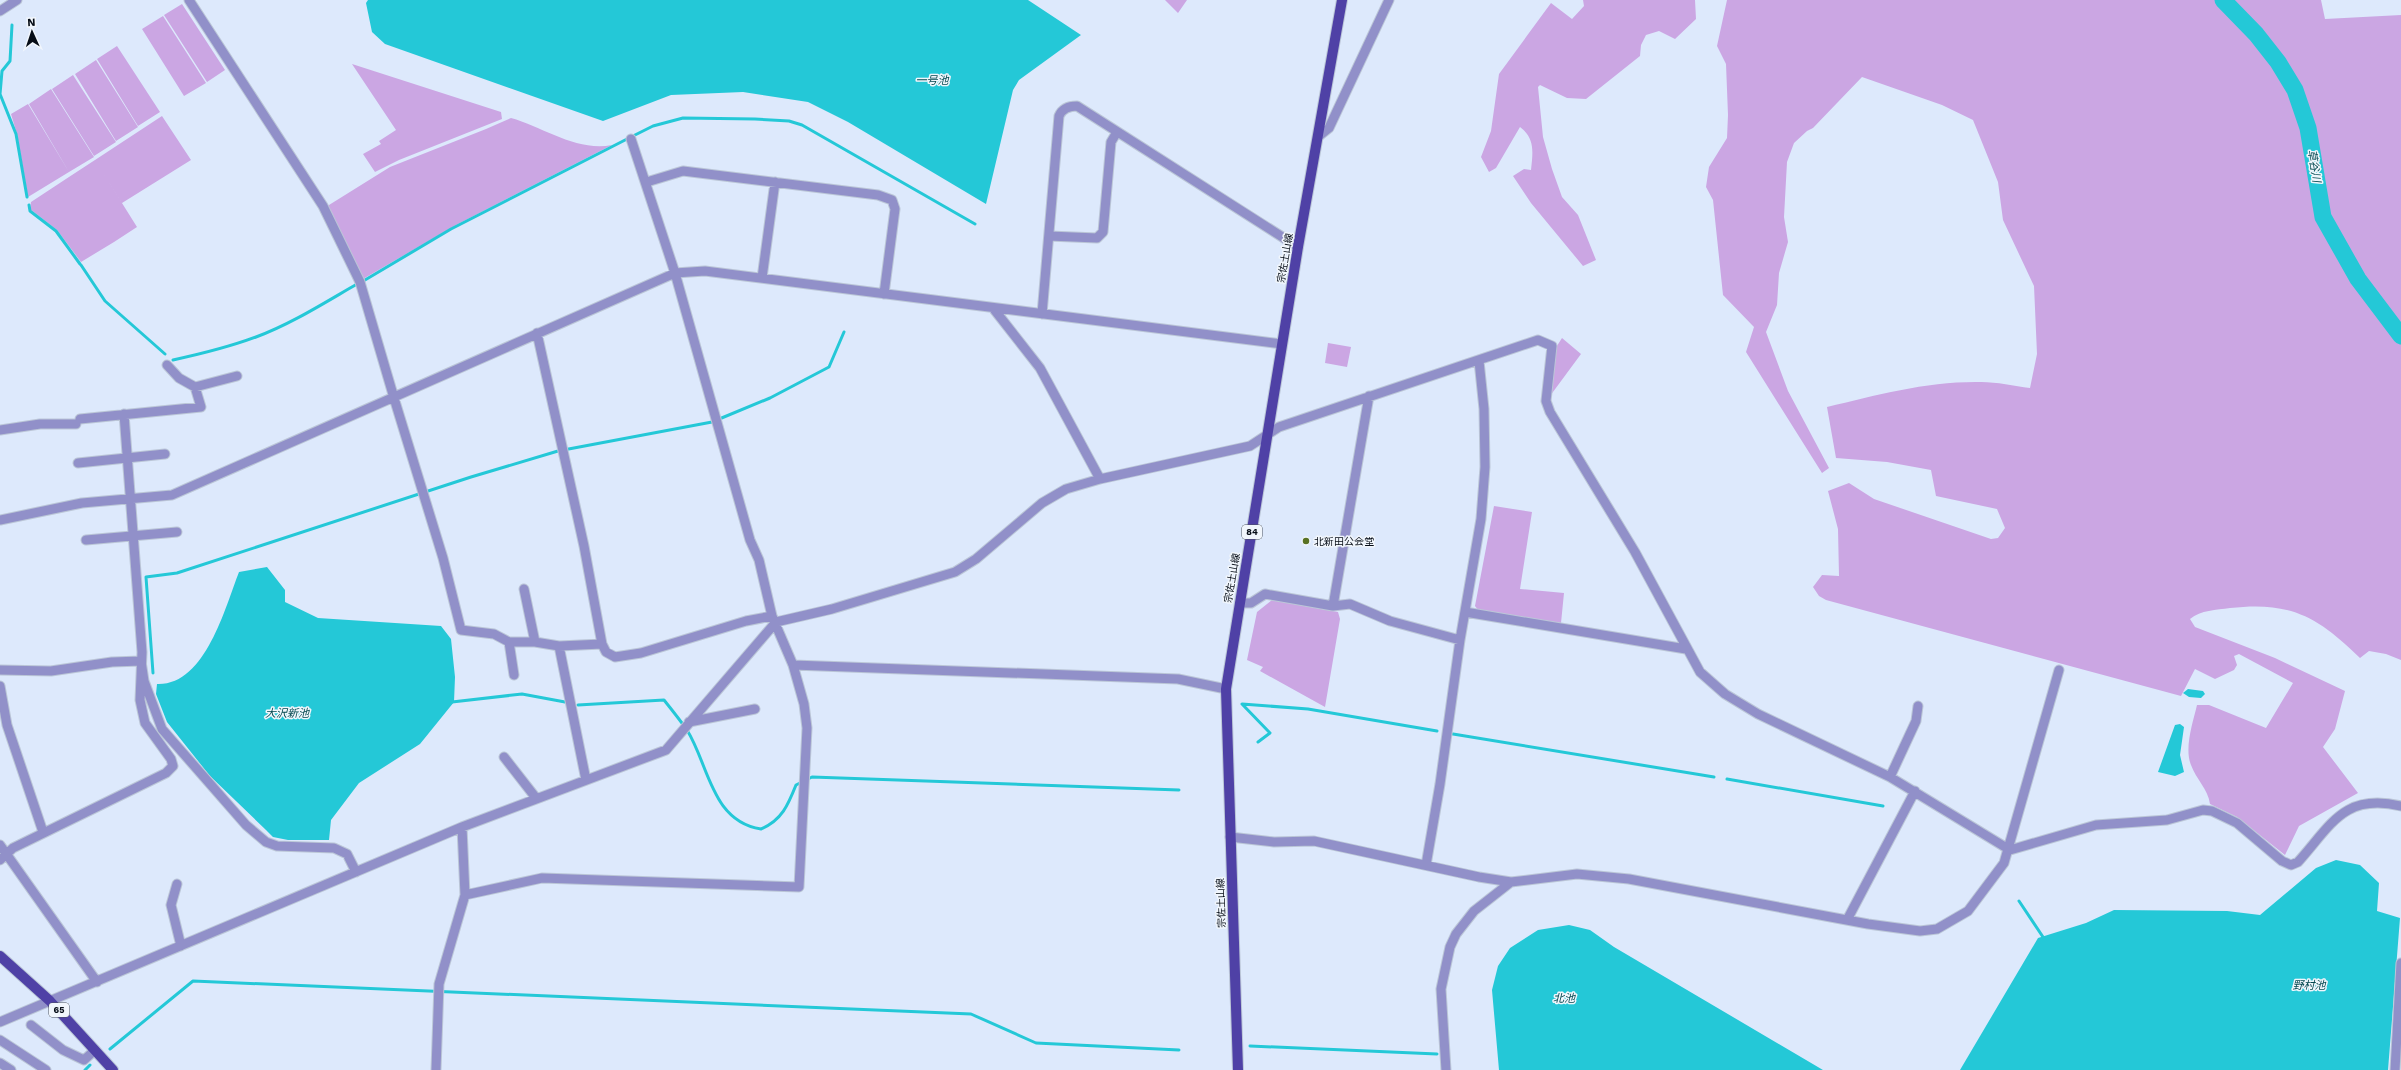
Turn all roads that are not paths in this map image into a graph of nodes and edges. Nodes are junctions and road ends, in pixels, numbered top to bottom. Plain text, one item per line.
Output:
1 (17, 0) edge
2 (189, 0) edge
3 (1342, 0) edge
4 (1389, 0) edge
5 (0, 11) edge
6 (1117, 132) junction
7 (1319, 136) junction
8 (631, 139) dead end
9 (650, 181) dead end
10 (775, 182) junction
11 (1049, 236) junction
12 (1298, 247) junction
13 (675, 273) junction
14 (762, 278) junction
15 (884, 294) junction
16 (993, 308) junction
17 (1042, 314) junction
18 (537, 333) junction
19 (1282, 344) junction
20 (1479, 361) junction
21 (167, 365) dead end
22 (237, 376) dead end
23 (195, 387) junction
24 (1370, 396) junction
25 (394, 398) junction
26 (124, 414) junction
27 (0, 430) edge
28 (1267, 437) junction
29 (165, 454) dead end
30 (128, 458) junction
31 (78, 463) dead end
32 (1100, 479) junction
33 (132, 498) junction
34 (0, 520) edge
35 (176, 532) dead end
36 (134, 536) junction
37 (86, 540) dead end
38 (524, 589) dead end
39 (1240, 603) junction
40 (1333, 606) junction
41 (1466, 612) junction
42 (774, 619) junction
43 (1460, 640) junction
44 (509, 642) junction
45 (535, 642) junction
46 (602, 644) junction
47 (559, 646) junction
48 (1686, 649) junction
49 (142, 661) junction
50 (793, 665) junction
51 (0, 670) edge
52 (2059, 670) dead end
53 (514, 674) dead end
54 (0, 686) edge
55 (1226, 689) junction
56 (1918, 706) dead end
57 (755, 709) dead end
58 (689, 722) junction
59 (504, 756) dead end
60 (1890, 777) junction
61 (586, 780) junction
62 (1915, 791) junction
63 (536, 798) junction
64 (2401, 806) edge
65 (462, 827) junction
66 (43, 832) junction
67 (1230, 837) junction
68 (0, 845) edge
69 (2010, 850) junction
70 (3, 857) edge
71 (1426, 865) junction
72 (356, 872) junction
73 (1511, 882) junction
74 (177, 884) dead end
75 (465, 895) junction
76 (1847, 920) junction
77 (181, 946) junction
78 (0, 956) edge
79 (2401, 963) edge
80 (97, 982) junction
81 (50, 1001) junction
82 (0, 1022) edge
83 (31, 1025) dead end
84 (0, 1040) edge
85 (95, 1050) junction
86 (0, 1063) edge
87 (11, 1070) edge
88 (46, 1070) edge
89 (113, 1070) edge
90 (436, 1070) edge
91 (1238, 1070) edge
92 (1446, 1070) edge
93 (2395, 1070) edge

1 - 5 street
2 - 25 street
3 - 7 main road, 宗佐土山線 / 84
4 - 7 street
6 - 11 street
6 - 11 street
6 - 12 street
7 - 12 main road, 宗佐土山線 / 84
8 - 13 street
9 - 10 street
10 - 14 street
10 - 15 street
11 - 17 street
12 - 19 main road, 宗佐土山線 / 84
13 - 14 street
13 - 18 street
13 - 42 street
14 - 15 street
15 - 16 street
16 - 17 street
16 - 32 street
17 - 19 street
18 - 25 street
18 - 46 street
19 - 28 main road, 宗佐土山線 / 84
20 - 24 street
20 - 41 street
20 - 48 street
21 - 23 street
22 - 23 street
23 - 26 street
24 - 28 street
24 - 40 street
25 - 33 street
25 - 44 street
26 - 27 street
26 - 30 street
28 - 32 street
28 - 39 main road, 宗佐土山線 / 84
29 - 30 street
30 - 31 street
30 - 33 street
32 - 42 street
33 - 34 street
33 - 36 street
35 - 36 street
36 - 37 street
36 - 49 street
38 - 45 street
39 - 40 street
39 - 55 main road, 宗佐土山線 / 84
40 - 43 street
41 - 43 street
41 - 48 street
42 - 46 street
42 - 50 street
42 - 58 street
43 - 71 street
44 - 45 street
44 - 53 street
45 - 47 street
46 - 47 street
47 - 61 street
48 - 60 street
49 - 51 street
49 - 66 street
49 - 72 street
50 - 55 street
50 - 75 street
52 - 69 street
54 - 66 street
55 - 67 main road, 宗佐土山線 / 84
56 - 60 street
57 - 58 street
58 - 61 street
59 - 63 street
60 - 62 street
61 - 63 street
62 - 69 street
62 - 76 street
63 - 65 street
64 - 69 street
65 - 72 street
65 - 75 street
66 - 70 street
67 - 71 street
67 - 91 main road, 宗佐土山線 / 84
68 - 70 street
69 - 76 street
70 - 80 street
71 - 73 street
72 - 77 street
73 - 76 street
73 - 92 street
74 - 77 street
75 - 90 street
77 - 80 street
78 - 81 main road, 65
79 - 93 street
80 - 81 street
81 - 82 street
81 - 85 main road, 65
83 - 85 street
84 - 88 street
85 - 89 main road, 65
86 - 87 street

